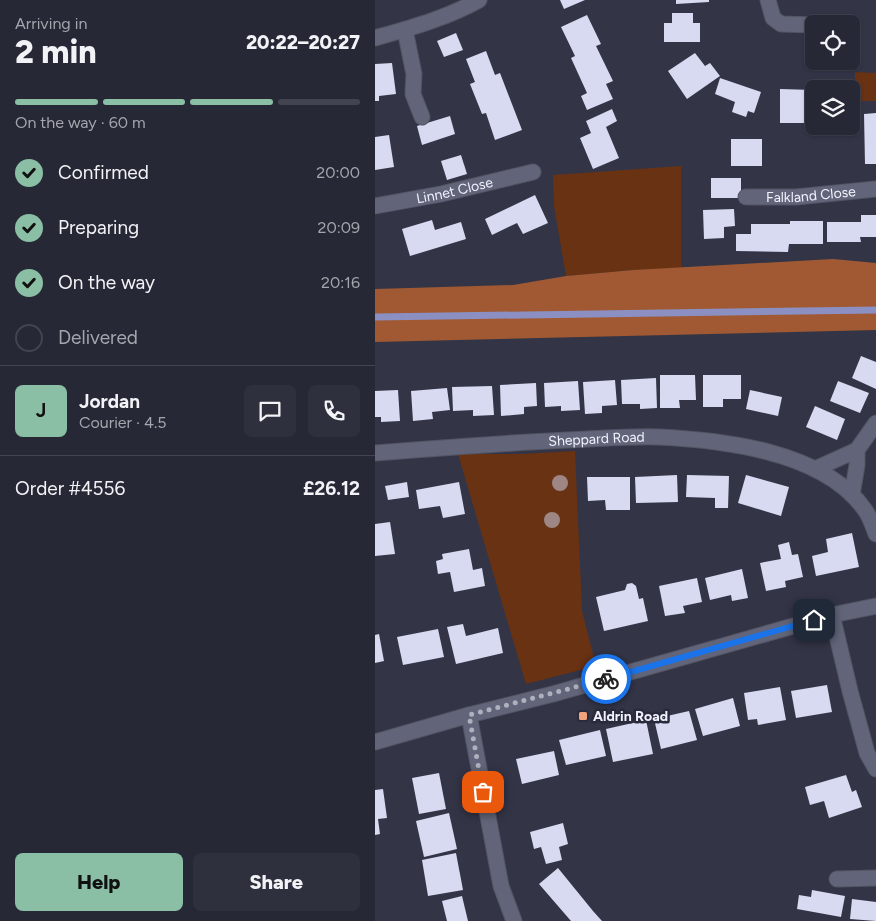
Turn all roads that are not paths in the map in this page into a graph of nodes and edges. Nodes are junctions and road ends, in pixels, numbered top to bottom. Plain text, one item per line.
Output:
1 (479, 0) edge
2 (769, 0) edge
3 (805, 25) edge
4 (405, 30) junction
5 (375, 38) edge
6 (423, 117) dead end
7 (533, 172) dead end
8 (876, 189) edge
9 (746, 197) dead end
10 (375, 206) edge
11 (876, 423) edge
12 (857, 450) junction
13 (375, 453) edge
14 (815, 469) junction
15 (852, 495) junction
16 (876, 534) edge
17 (876, 606) edge
18 (832, 615) junction
19 (469, 715) junction
20 (375, 742) edge
21 (876, 769) edge
22 (876, 878) edge
23 (837, 879) dead end
24 (514, 921) edge

1 - 4 street
2 - 3 street
4 - 5 street
4 - 6 street
7 - 10 street, Linnet Close
8 - 9 street, Falkland Close
11 - 12 street
12 - 14 street
12 - 15 street
13 - 14 street, Sheppard Road
14 - 15 street, Sheppard Road
15 - 16 street, Sheppard Road
17 - 18 street
18 - 19 street
18 - 21 street
19 - 20 street
19 - 24 street
22 - 23 street

